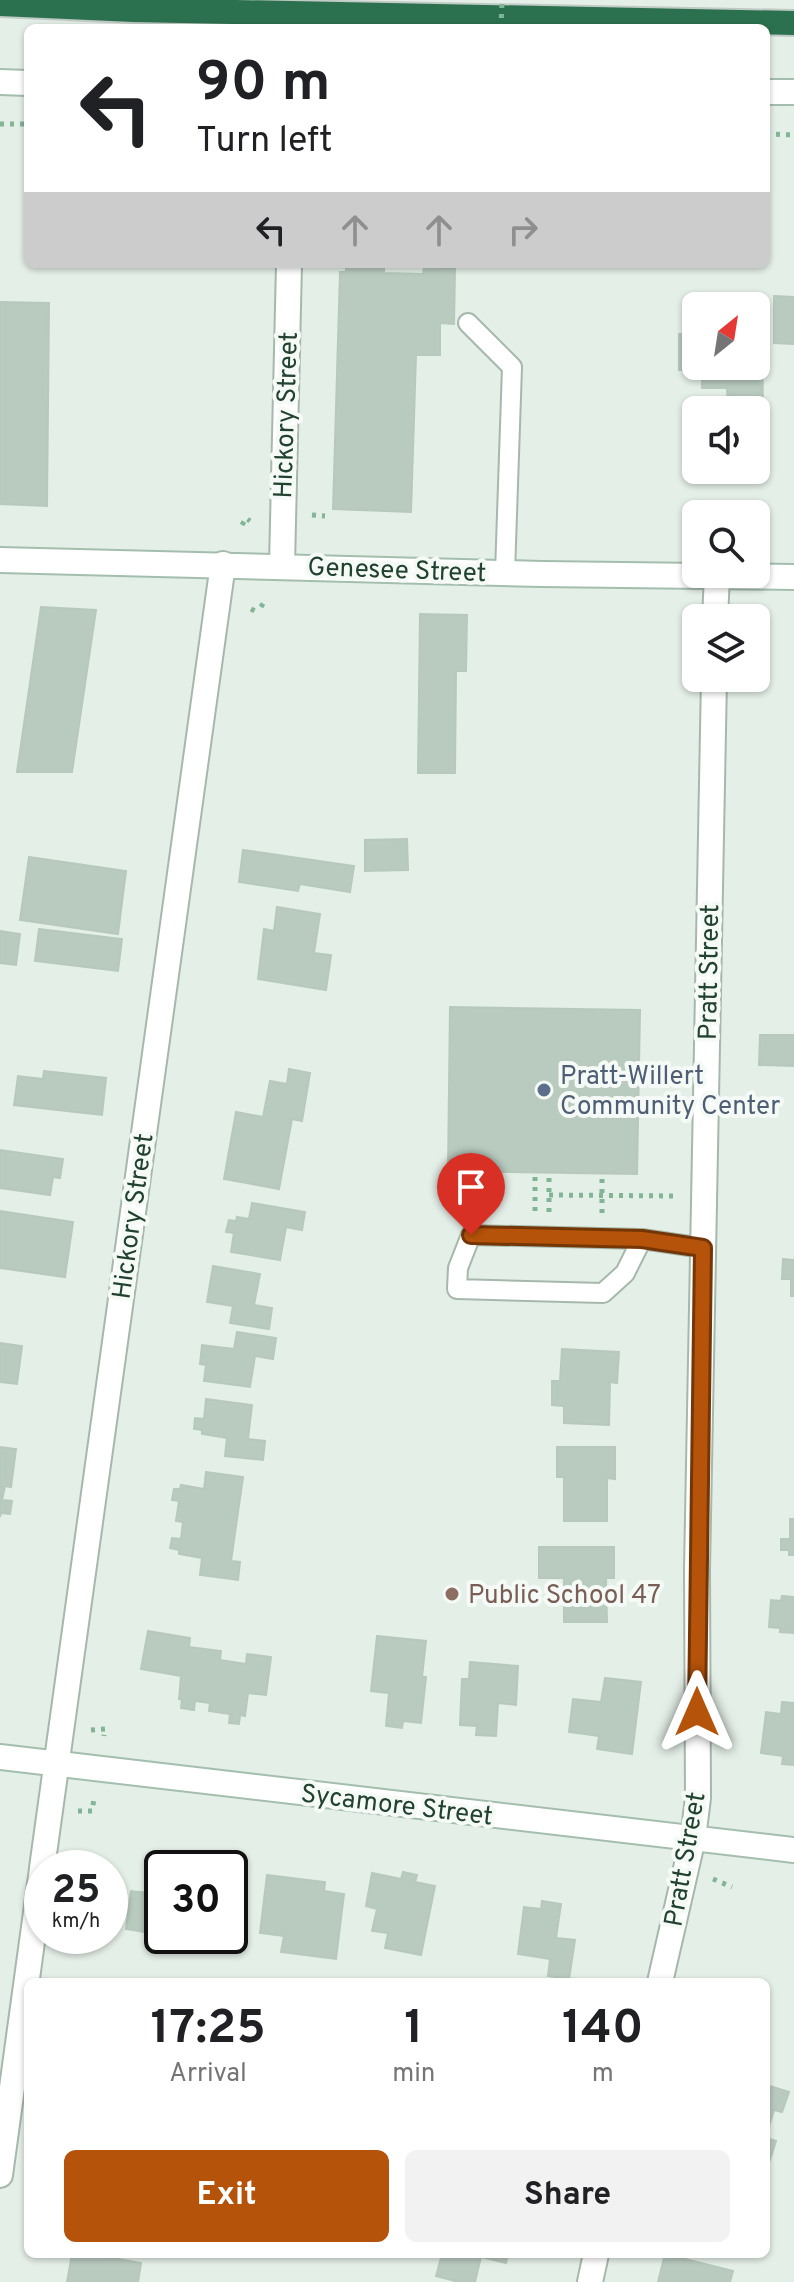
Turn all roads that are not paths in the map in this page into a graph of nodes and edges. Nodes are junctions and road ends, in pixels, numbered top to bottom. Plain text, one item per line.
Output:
1 (0, 4) edge
2 (794, 23) edge
3 (0, 82) edge
4 (24, 83) edge
5 (770, 92) edge
6 (794, 92) edge
7 (289, 268) edge
8 (468, 323) dead end
9 (0, 560) edge
10 (223, 564) junction
11 (282, 565) junction
12 (505, 573) junction
13 (682, 576) edge
14 (770, 577) edge
15 (794, 577) edge
16 (714, 692) edge
17 (642, 1239) junction
18 (703, 1248) junction
19 (0, 1757) edge
20 (56, 1764) junction
21 (693, 1838) junction
22 (44, 1850) edge
23 (794, 1850) edge
24 (30, 1954) edge
25 (27, 1978) edge
26 (661, 1978) edge
27 (24, 2000) edge
28 (0, 2175) edge
29 (595, 2258) edge
30 (590, 2282) edge

1 - 2 highway
3 - 4 street
5 - 6 street
7 - 11 street, Hickory Street
8 - 12 lane
9 - 10 street, Genesee Street
10 - 11 street, Genesee Street
10 - 20 street, Hickory Street
11 - 12 street, Genesee Street
12 - 13 street, Genesee Street
14 - 15 street, Genesee Street
16 - 18 street, Pratt Street
17 - 17 lane
17 - 18 lane
18 - 21 street, Pratt Street
19 - 20 street, Sycamore Street
20 - 21 street, Sycamore Street
20 - 22 street, Hickory Street
21 - 23 street, Sycamore Street
21 - 26 street, Pratt Street
24 - 25 street, Hickory Street
27 - 28 street, Hickory Street
29 - 30 street

